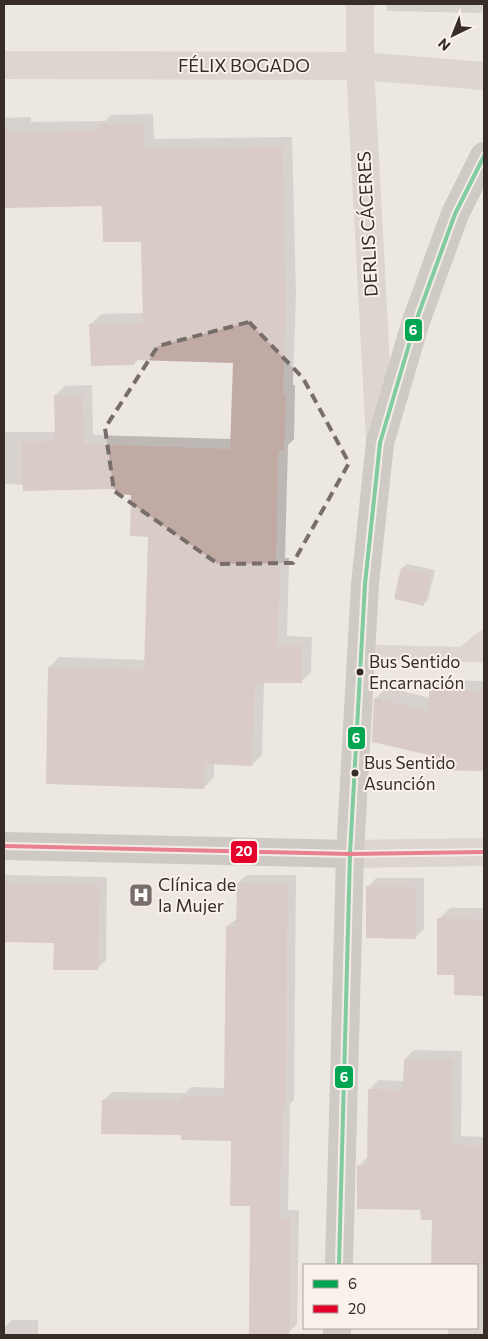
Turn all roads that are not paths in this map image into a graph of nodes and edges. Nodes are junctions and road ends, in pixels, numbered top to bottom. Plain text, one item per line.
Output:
1 (360, 4) edge
2 (4, 65) edge
3 (360, 66) junction
4 (484, 76) edge
5 (484, 156) edge
6 (380, 443) junction
7 (484, 637) edge
8 (362, 652) junction
9 (462, 655) junction
10 (484, 655) edge
11 (4, 846) edge
12 (484, 852) edge
13 (350, 854) junction
14 (339, 1264) edge

1 - 3 street, DERLIS CÁCERES
2 - 3 street, FÉLIX BOGADO
3 - 4 street, FÉLIX BOGADO
3 - 6 street, DERLIS CÁCERES
5 - 6 highway
6 - 8 highway
7 - 9 lane
8 - 9 lane
8 - 13 highway
9 - 10 lane
11 - 13 main road
12 - 13 street
13 - 14 highway

